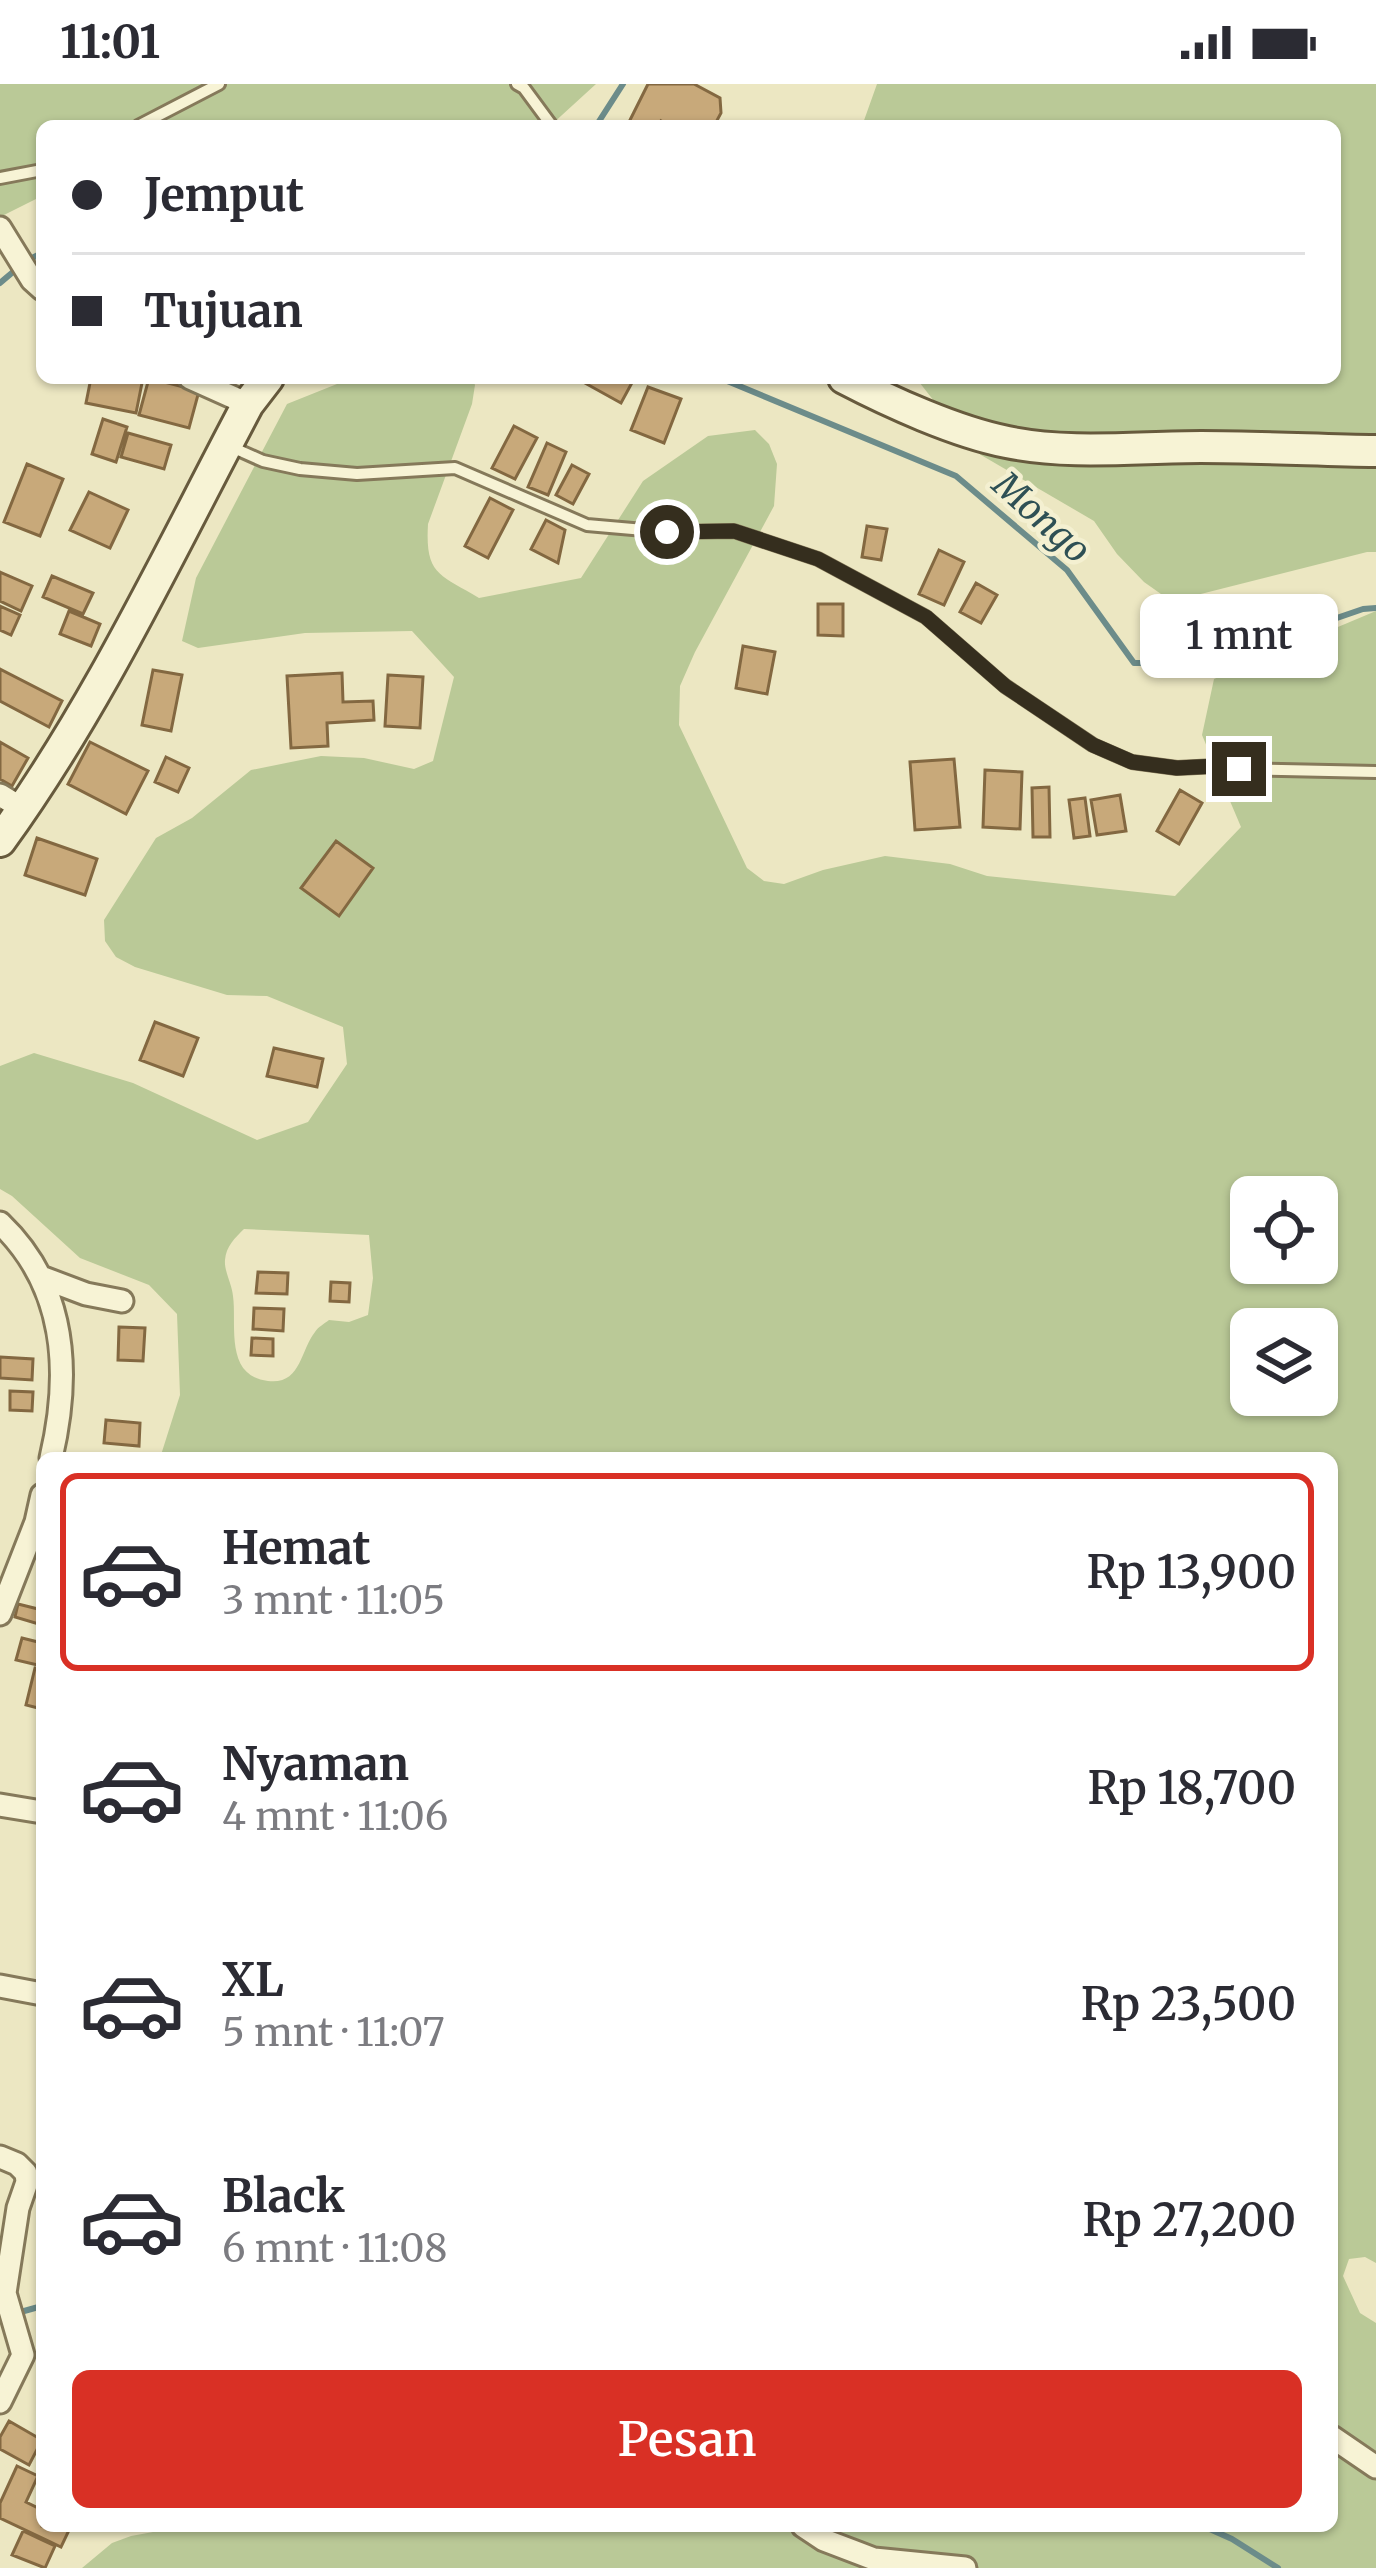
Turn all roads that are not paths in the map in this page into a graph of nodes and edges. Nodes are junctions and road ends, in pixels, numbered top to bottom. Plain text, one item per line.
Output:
1 (219, 84) edge
2 (517, 84) edge
3 (149, 120) edge
4 (548, 120) edge
5 (36, 171) edge
6 (0, 178) edge
7 (0, 228) edge
8 (36, 282) edge
9 (203, 384) edge
10 (263, 384) edge
11 (856, 384) edge
12 (248, 404) junction
13 (226, 445) junction
14 (1376, 451) edge
15 (1376, 772) edge
16 (12, 802) edge
17 (0, 841) edge
18 (0, 1223) edge
19 (41, 1277) junction
20 (122, 1300) dead end
21 (52, 1452) edge
22 (36, 1522) edge
23 (0, 1613) edge
24 (0, 1805) edge
25 (36, 1811) edge
26 (0, 1987) edge
27 (36, 1993) edge
28 (0, 2157) edge
29 (14, 2330) junction
30 (36, 2331) edge
31 (0, 2402) edge
32 (1338, 2441) edge
33 (1376, 2468) edge
34 (812, 2532) edge
35 (964, 2568) edge

1 - 3 lane
2 - 4 lane
5 - 6 lane
7 - 8 street
9 - 12 street
10 - 12 street
11 - 14 street
12 - 13 street
13 - 15 lane
13 - 16 street
16 - 17 street
18 - 19 street
19 - 20 street
19 - 21 street
22 - 23 street
24 - 25 street
26 - 27 street
28 - 29 street
29 - 30 street
29 - 31 street
32 - 33 street
34 - 35 street

